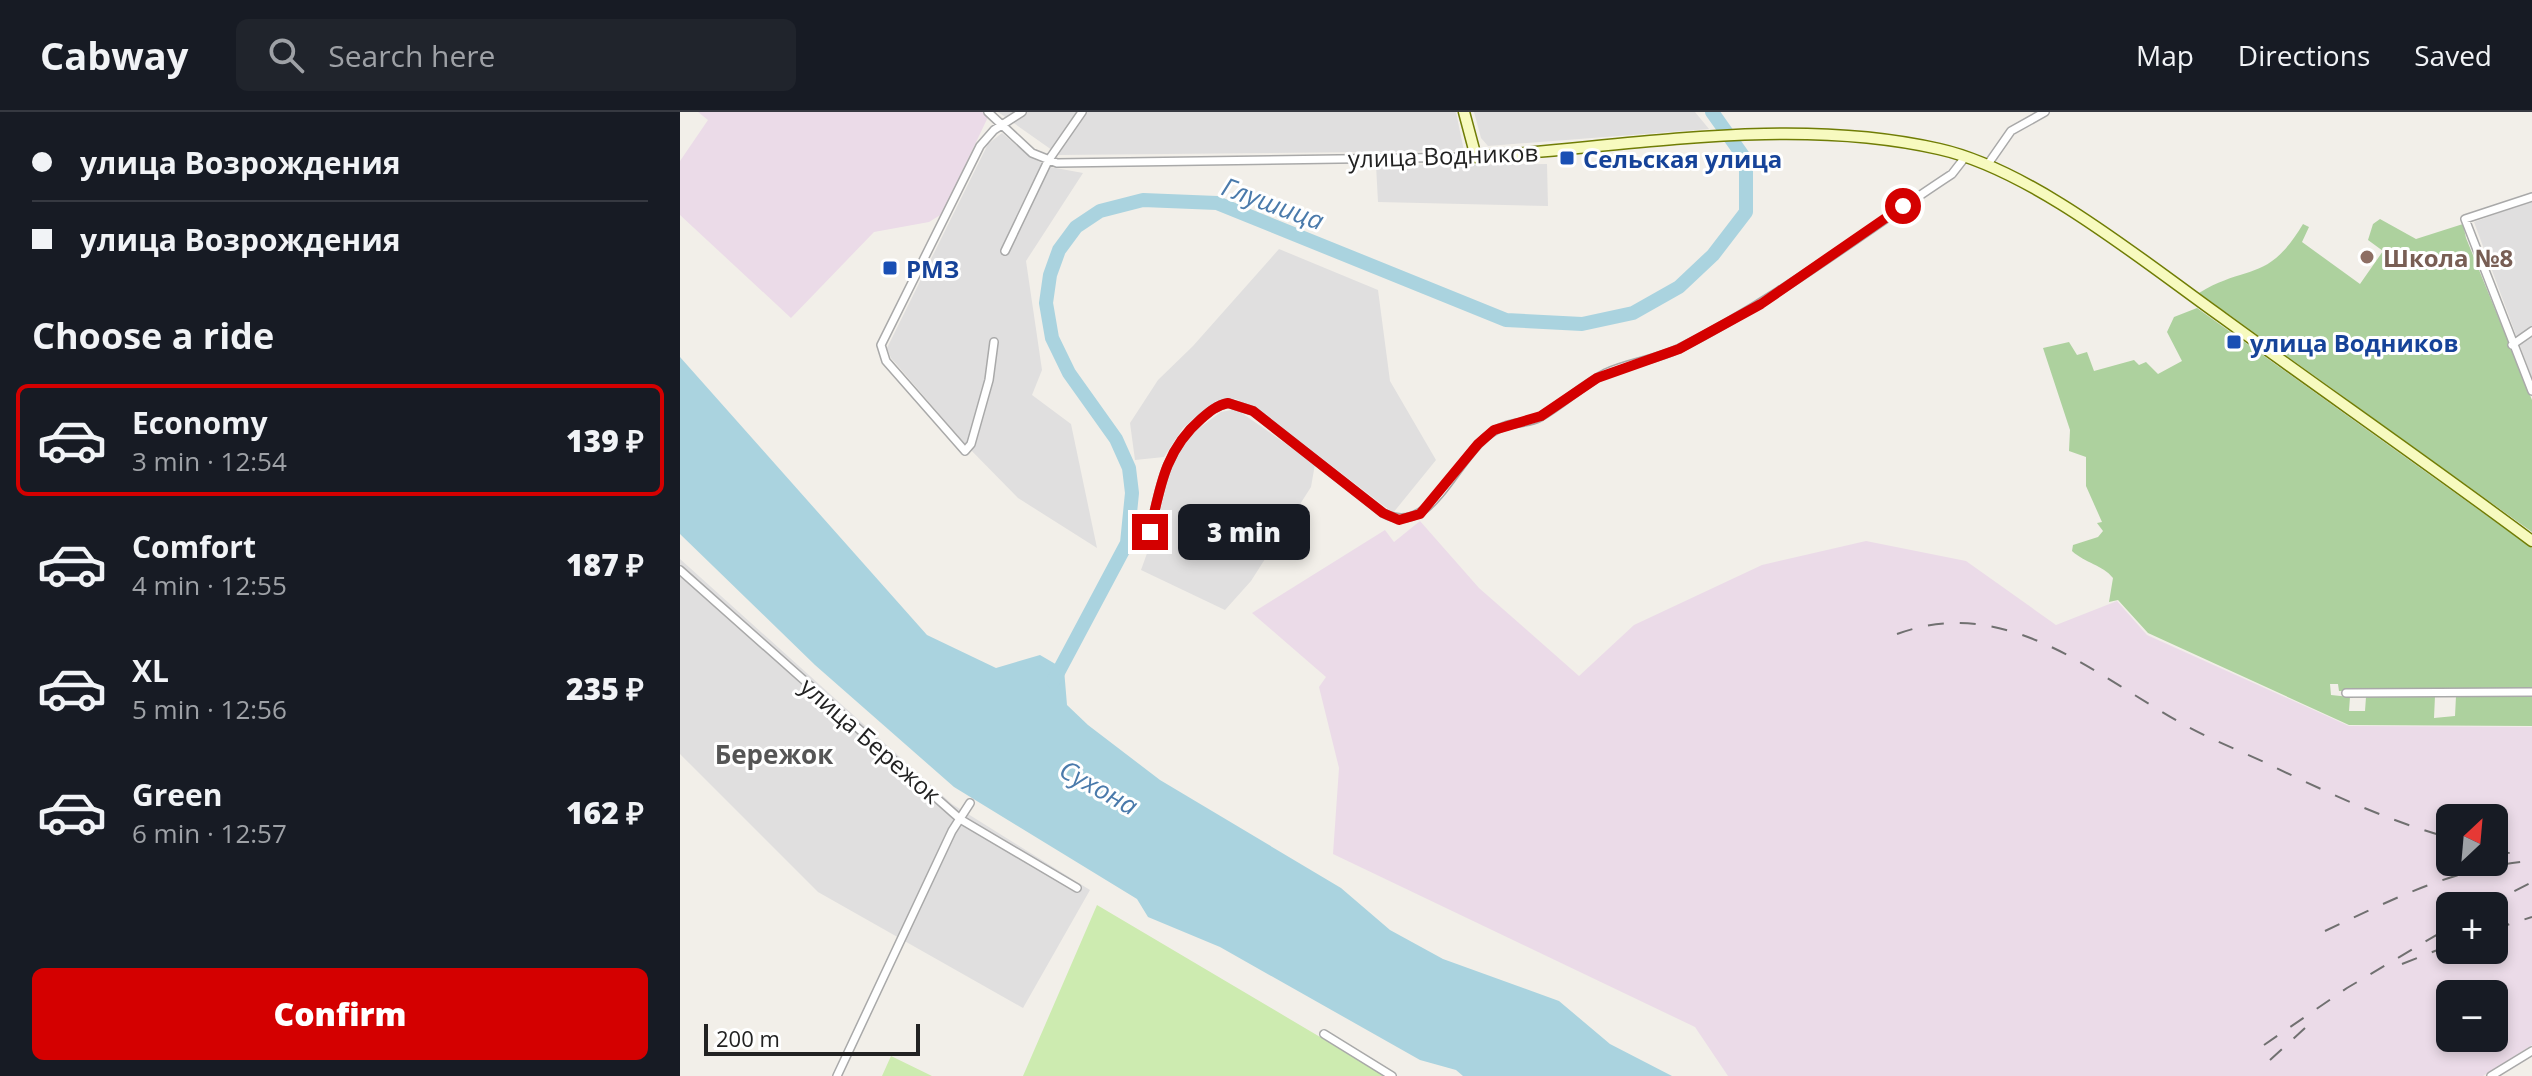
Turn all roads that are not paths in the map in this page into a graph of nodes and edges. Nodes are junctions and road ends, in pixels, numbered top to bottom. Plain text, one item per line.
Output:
1 (988, 112) edge
2 (1022, 112) edge
3 (1082, 112) edge
4 (1464, 112) edge
5 (2045, 112) edge
6 (1003, 126) junction
7 (1966, 156) junction
8 (1476, 157) junction
9 (1048, 161) junction
10 (1988, 164) junction
11 (2532, 197) edge
12 (1005, 251) dead end
13 (2532, 331) edge
14 (994, 342) dead end
15 (2512, 345) junction
16 (2532, 391) edge
17 (1150, 532) dead end
18 (2532, 541) edge
19 (680, 570) edge
20 (684, 579) edge
21 (2532, 692) edge
22 (2346, 693) dead end
23 (970, 803) dead end
24 (960, 819) junction
25 (1077, 888) dead end
26 (1324, 1034) dead end
27 (2532, 1051) edge
28 (837, 1076) edge
29 (1392, 1076) edge
30 (2491, 1076) edge

1 - 6 street
2 - 6 street
3 - 9 street
4 - 8 main road
5 - 10 street
6 - 9 street
6 - 14 street
7 - 8 main road, улица Водников
7 - 10 main road, улица Водников
7 - 17 street
8 - 9 street, улица Водников
9 - 12 street
10 - 18 main road, улица Водников
11 - 15 street
13 - 15 street
15 - 16 street
19 - 20 street, улица Бережок
20 - 24 street, улица Бережок
21 - 22 street
23 - 24 street
24 - 25 street, улица Бережок
24 - 28 street
26 - 29 street
27 - 30 street

